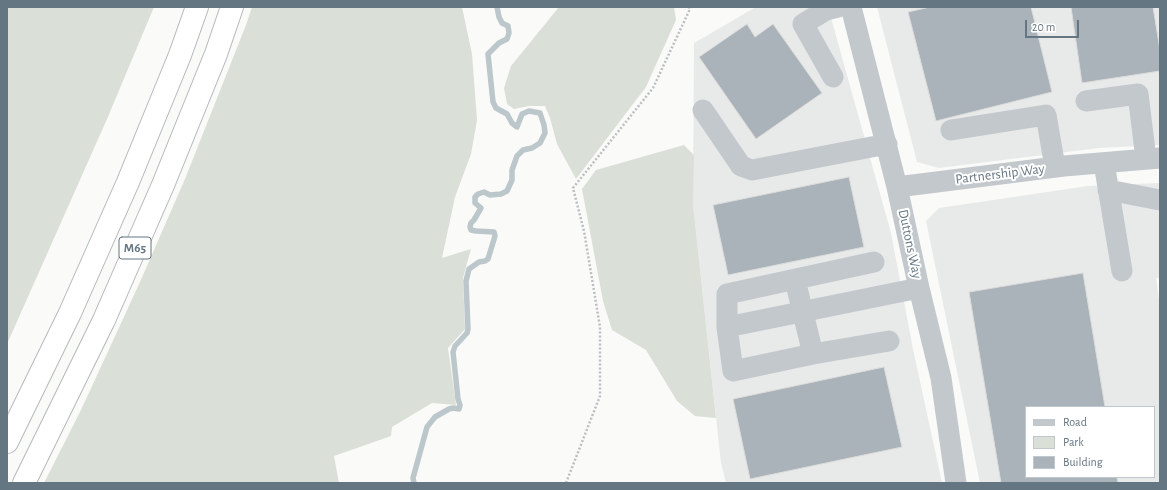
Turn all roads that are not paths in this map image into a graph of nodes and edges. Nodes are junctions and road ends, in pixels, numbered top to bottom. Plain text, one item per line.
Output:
1 (197, 7) edge
2 (232, 7) edge
3 (838, 7) edge
4 (851, 7) edge
5 (833, 77) dead end
6 (1086, 101) dead end
7 (703, 110) dead end
8 (951, 130) dead end
9 (887, 144) junction
10 (1153, 159) edge
11 (1104, 163) junction
12 (1055, 167) junction
13 (897, 187) junction
14 (1108, 190) junction
15 (1160, 200) edge
16 (874, 262) dead end
17 (1122, 271) dead end
18 (795, 280) junction
19 (920, 288) junction
20 (802, 312) junction
21 (727, 327) junction
22 (889, 341) dead end
23 (813, 354) junction
24 (7, 442) edge
25 (952, 482) edge
26 (24, 483) edge

1 - 24 highway, M65
2 - 26 highway, M65
3 - 5 street
4 - 9 street, Duttons Way
6 - 10 street
7 - 9 street
8 - 12 street
9 - 13 street, Duttons Way
10 - 11 street, Partnership Way
11 - 12 street, Partnership Way
11 - 14 street
12 - 13 street, Partnership Way
13 - 19 street, Duttons Way
14 - 15 street
14 - 17 street
16 - 18 street
18 - 20 street
18 - 21 street
19 - 20 street
19 - 25 street, Duttons Way
20 - 21 street
20 - 23 street
21 - 23 street
22 - 23 street

